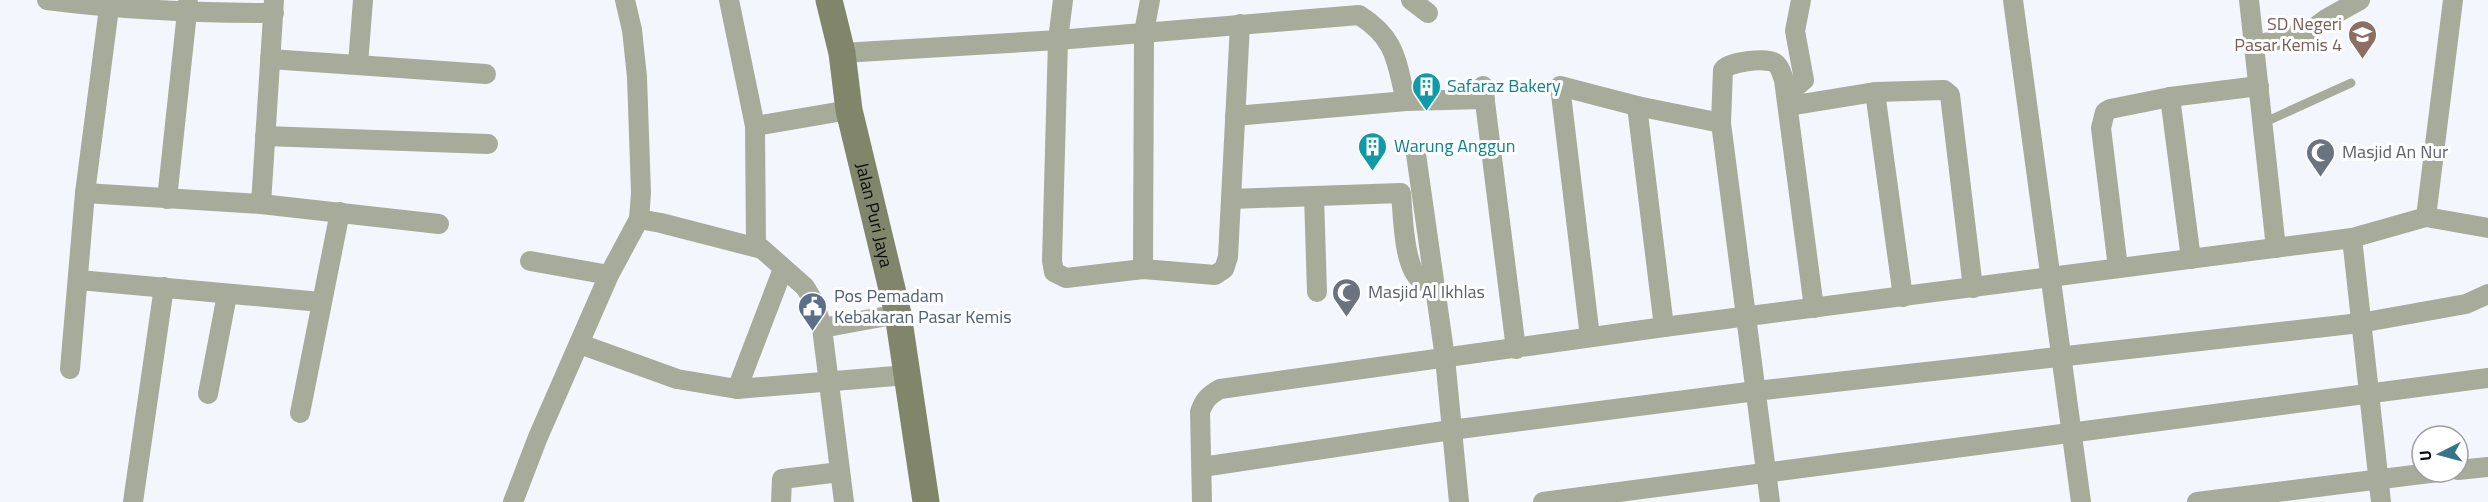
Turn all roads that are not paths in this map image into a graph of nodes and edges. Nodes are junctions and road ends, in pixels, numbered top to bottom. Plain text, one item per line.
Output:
1 (47, 0) edge
2 (363, 0) edge
3 (625, 0) edge
4 (729, 0) edge
5 (830, 0) edge
6 (1063, 0) edge
7 (1150, 0) edge
8 (1411, 0) edge
9 (1801, 0) edge
10 (2013, 0) edge
11 (2249, 0) edge
12 (2360, 0) edge
13 (2453, 0) edge
14 (187, 7) edge
15 (274, 7) edge
16 (109, 8) junction
17 (1428, 13) dead end
18 (1240, 24) junction
19 (1144, 32) junction
20 (1058, 40) junction
21 (2254, 46) junction
22 (842, 53) junction
23 (270, 59) junction
24 (357, 64) junction
25 (486, 74) dead end
26 (2352, 83) dead end
27 (2259, 86) junction
28 (1785, 88) junction
29 (1875, 92) junction
30 (2170, 98) junction
31 (1406, 101) junction
32 (1637, 106) junction
33 (838, 112) junction
34 (1235, 116) junction
35 (1721, 123) junction
36 (2263, 123) junction
37 (755, 126) junction
38 (265, 135) junction
39 (488, 144) dead end
40 (1416, 153) dead end
41 (85, 194) junction
42 (1314, 196) junction
43 (167, 199) junction
44 (1231, 199) junction
45 (261, 204) junction
46 (340, 212) junction
47 (2426, 217) junction
48 (639, 219) junction
49 (439, 224) dead end
50 (2488, 228) edge
51 (2352, 238) junction
52 (756, 246) junction
53 (2276, 248) junction
54 (2191, 259) junction
55 (530, 261) dead end
56 (2118, 268) junction
57 (783, 269) junction
58 (1143, 269) junction
59 (609, 275) junction
60 (2051, 278) junction
61 (79, 280) junction
62 (1434, 285) junction
63 (164, 287) junction
64 (1973, 288) junction
65 (1317, 292) dead end
66 (2488, 294) edge
67 (227, 295) junction
68 (1903, 297) junction
69 (321, 302) junction
70 (1814, 308) junction
71 (889, 316) junction
72 (1745, 316) junction
73 (2360, 322) junction
74 (825, 327) junction
75 (1664, 327) junction
76 (1590, 338) junction
77 (580, 344) junction
78 (1516, 349) junction
79 (2061, 357) junction
80 (1444, 358) junction
81 (70, 369) dead end
82 (907, 375) junction
83 (2488, 378) edge
84 (831, 383) junction
85 (737, 389) junction
86 (1756, 391) junction
87 (208, 394) dead end
88 (2370, 395) junction
89 (300, 413) dead end
90 (1451, 430) junction
91 (2071, 434) junction
92 (1202, 466) junction
93 (2488, 467) edge
94 (2470, 469) edge
95 (840, 472) junction
96 (1767, 474) junction
97 (2410, 475) edge
98 (2378, 478) junction
99 (133, 502) edge
100 (513, 502) edge
101 (781, 502) edge
102 (844, 502) edge
103 (926, 502) edge
104 (1202, 502) edge
105 (1459, 502) edge
106 (1543, 502) edge
107 (1770, 502) edge
108 (2081, 502) edge
109 (2197, 502) edge
110 (2381, 502) edge

1 - 16 street
2 - 24 street
3 - 48 street
4 - 37 street
5 - 22 street, Jalan Puri Jaya
6 - 20 street
7 - 19 street
8 - 17 street
9 - 28 street
10 - 60 street
11 - 21 street
12 - 21 street
13 - 47 street
14 - 15 street
14 - 16 street
14 - 43 street
15 - 23 street
16 - 41 street
18 - 19 street
18 - 31 street
18 - 34 street
19 - 20 street
19 - 58 street
20 - 22 street
20 - 58 street
21 - 27 street
22 - 33 street, Jalan Puri Jaya
23 - 24 street
23 - 38 street
24 - 25 street
26 - 36 lane
27 - 30 street
27 - 36 street
28 - 29 street
28 - 35 street
28 - 70 street
29 - 64 street
29 - 68 street
30 - 54 street
30 - 56 street
31 - 34 street
31 - 78 street
32 - 35 street
32 - 75 street
32 - 76 street
33 - 37 street
33 - 71 street, Jalan Puri Jaya
34 - 44 street
35 - 72 street
36 - 53 street
37 - 52 street
38 - 39 street
38 - 45 street
40 - 62 street
41 - 43 street
41 - 61 street
42 - 44 street
42 - 62 street
42 - 65 street
43 - 45 street
44 - 58 street
45 - 46 street
46 - 49 street
46 - 69 street
47 - 50 street
47 - 51 street
48 - 52 street
48 - 59 street
51 - 53 street
51 - 73 street
52 - 57 street
53 - 54 street
54 - 56 street
55 - 59 street
56 - 60 street
57 - 74 street
57 - 85 street
59 - 77 street
60 - 64 street
60 - 79 street
61 - 63 street
61 - 81 street
62 - 80 street
63 - 67 street
63 - 99 street
64 - 68 street
66 - 73 street
67 - 69 street
67 - 87 street
68 - 70 street
69 - 89 street
70 - 72 street
71 - 74 street
71 - 82 street, Jalan Puri Jaya
72 - 75 street
72 - 86 street
73 - 79 street
73 - 88 street
74 - 84 street
75 - 76 street
76 - 78 street
77 - 85 street
77 - 100 street
78 - 80 street
79 - 86 street
79 - 91 street
80 - 90 street
80 - 92 street
82 - 84 street
82 - 103 street, Jalan Puri Jaya
83 - 88 street
84 - 85 street
84 - 95 street
86 - 90 street
86 - 96 street
88 - 91 street
88 - 98 street
90 - 92 street
90 - 105 street
91 - 96 street
91 - 108 street
92 - 104 street
93 - 94 street
95 - 101 street
95 - 102 street
96 - 106 street
96 - 107 street
97 - 98 street
98 - 109 street
98 - 110 street

